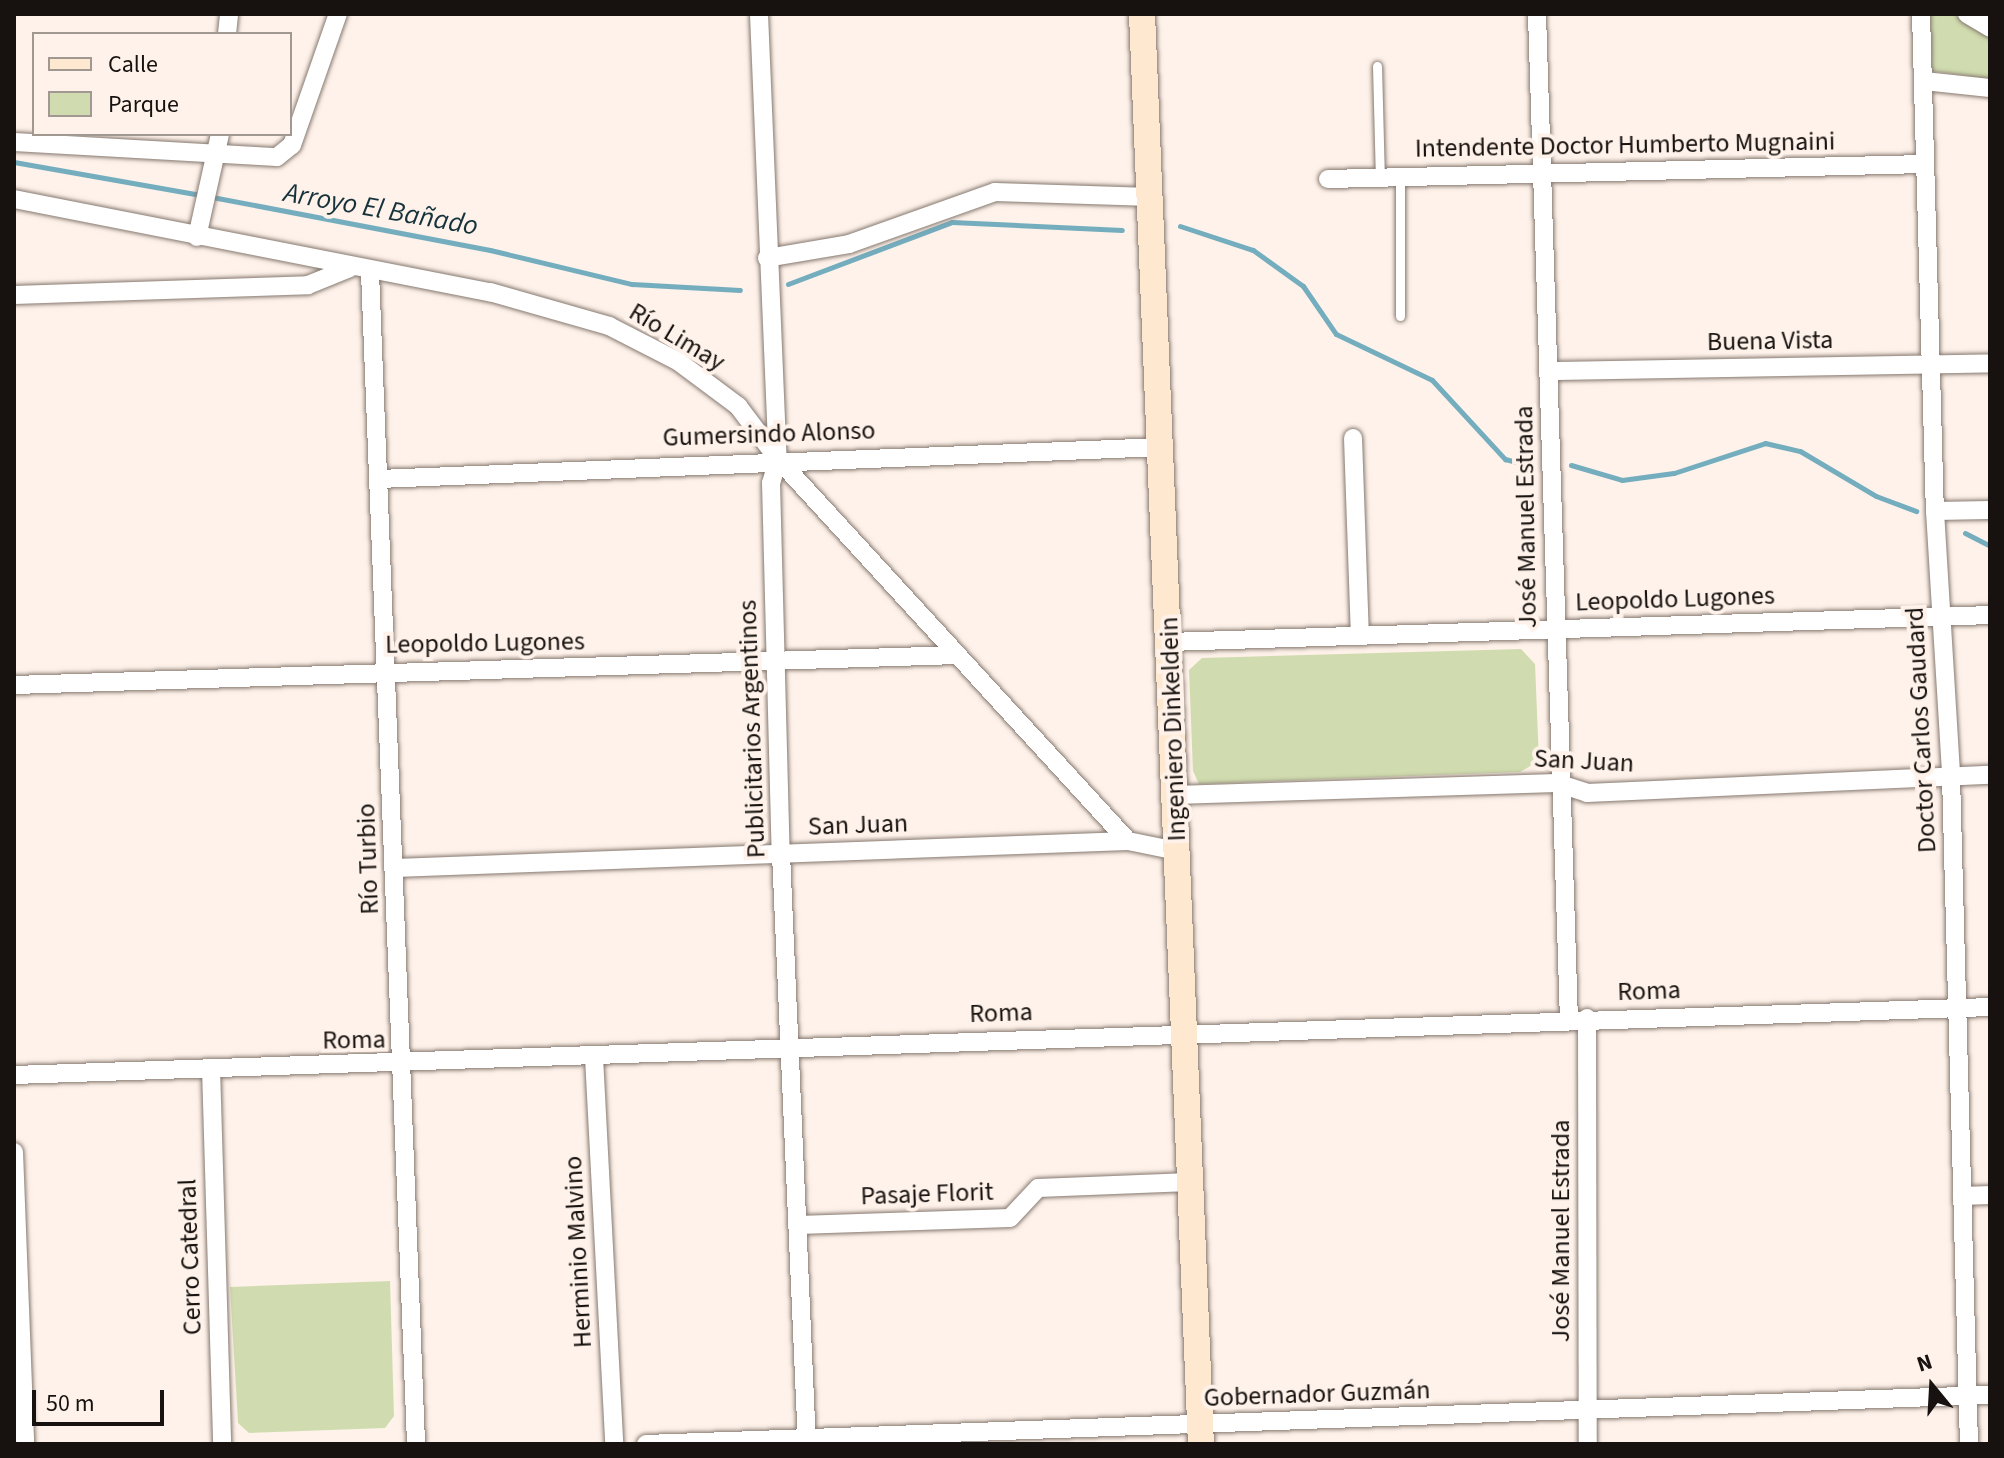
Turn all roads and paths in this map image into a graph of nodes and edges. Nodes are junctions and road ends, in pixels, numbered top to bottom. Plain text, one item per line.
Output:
1 (338, 14) edge
2 (759, 14) edge
3 (1142, 14) edge
4 (1537, 14) edge
5 (1921, 14) edge
6 (1967, 14) edge
7 (1990, 28) edge
8 (1377, 66) dead end
9 (1924, 81) junction
10 (1990, 88) edge
11 (220, 136) edge
12 (14, 142) edge
13 (218, 158) junction
14 (1924, 164) junction
15 (1545, 172) junction
16 (1400, 177) junction
17 (1380, 178) junction
18 (1328, 179) dead end
19 (1151, 197) junction
20 (14, 199) edge
21 (197, 237) junction
22 (767, 258) junction
23 (350, 268) junction
24 (370, 272) junction
25 (14, 295) edge
26 (1400, 316) dead end
27 (1990, 363) edge
28 (1930, 364) junction
29 (1551, 371) junction
30 (1353, 438) dead end
31 (1162, 447) junction
32 (778, 459) junction
33 (379, 479) junction
34 (1990, 510) edge
35 (1935, 511) junction
36 (1990, 615) edge
37 (1943, 617) junction
38 (1553, 629) junction
39 (1360, 636) junction
40 (1169, 642) junction
41 (957, 655) junction
42 (776, 663) junction
43 (388, 671) junction
44 (14, 685) edge
45 (1990, 775) edge
46 (1951, 776) junction
47 (1557, 783) junction
48 (1175, 795) junction
49 (1128, 841) junction
50 (1177, 851) junction
51 (781, 854) junction
52 (395, 868) junction
53 (1990, 1007) edge
54 (1957, 1008) junction
55 (1578, 1019) junction
56 (1184, 1032) junction
57 (790, 1047) junction
58 (594, 1057) junction
59 (399, 1066) junction
60 (211, 1068) junction
61 (14, 1075) edge
62 (14, 1152) edge
63 (1190, 1182) junction
64 (1990, 1195) edge
65 (1962, 1196) junction
66 (798, 1225) junction
67 (1967, 1395) junction
68 (1990, 1395) edge
69 (1587, 1410) junction
70 (1200, 1434) edge
71 (807, 1440) edge
72 (25, 1444) edge
73 (222, 1444) edge
74 (416, 1444) edge
75 (614, 1444) edge
76 (646, 1444) edge
77 (1588, 1444) edge
78 (1969, 1444) edge

1 - 13 street
2 - 22 street, Publicitarios Argentinos
3 - 19 main road, Ingeniero Dinkeldein
4 - 15 street, José Manuel Estrada
5 - 9 street, Doctor Carlos Gaudard
6 - 7 street
8 - 17 lane
9 - 10 street
9 - 14 street, Doctor Carlos Gaudard
11 - 13 street
12 - 13 street
13 - 21 street
14 - 15 street, Intendente Doctor Humberto Mugnaini
14 - 28 street, Doctor Carlos Gaudard
15 - 16 street, Intendente Doctor Humberto Mugnaini
15 - 29 street, José Manuel Estrada
16 - 17 street, Intendente Doctor Humberto Mugnaini
16 - 26 lane
17 - 18 street, Intendente Doctor Humberto Mugnaini
19 - 22 street
19 - 31 main road, Ingeniero Dinkeldein
20 - 21 street, Río Limay
21 - 23 street, Río Limay
22 - 32 street, Publicitarios Argentinos
23 - 24 street, Río Limay
23 - 25 street
24 - 32 street, Río Limay
24 - 33 street, Río Turbio
27 - 28 street, Buena Vista
28 - 29 street, Buena Vista
28 - 35 street, Doctor Carlos Gaudard
29 - 38 street, José Manuel Estrada
30 - 39 street
31 - 32 street, Gumersindo Alonso
31 - 40 main road, Ingeniero Dinkeldein
32 - 33 street, Gumersindo Alonso
32 - 41 street, Río Limay
32 - 42 street, Publicitarios Argentinos
33 - 43 street, Río Turbio
34 - 35 street
35 - 37 street, Doctor Carlos Gaudard
36 - 37 street, Leopoldo Lugones
37 - 38 street, Leopoldo Lugones
37 - 46 street, Doctor Carlos Gaudard
38 - 39 street, Leopoldo Lugones
38 - 47 street, José Manuel Estrada
39 - 40 street, Leopoldo Lugones
40 - 48 main road, Ingeniero Dinkeldein
41 - 42 street, Leopoldo Lugones
41 - 49 street, Río Limay
42 - 43 street, Leopoldo Lugones
42 - 51 street, Publicitarios Argentinos
43 - 44 street, Leopoldo Lugones
43 - 52 street, Río Turbio
45 - 46 street, San Juan
46 - 47 street, San Juan
46 - 54 street, Doctor Carlos Gaudard
47 - 48 street, San Juan
47 - 55 street, José Manuel Estrada
48 - 50 main road, Ingeniero Dinkeldein
49 - 50 street, San Juan
49 - 51 street, San Juan
50 - 56 main road, Ingeniero Dinkeldein
51 - 52 street, San Juan
51 - 57 street, Publicitarios Argentinos
52 - 59 street, Río Turbio
53 - 54 street, Roma
54 - 55 street, Roma
54 - 65 street, Doctor Carlos Gaudard
55 - 56 street, Roma
55 - 69 street, José Manuel Estrada
56 - 57 street, Roma
56 - 63 main road, Ingeniero Dinkeldein
57 - 58 street, Roma
57 - 66 street, Publicitarios Argentinos
58 - 59 street, Roma
58 - 75 street, Herminio Malvino
59 - 60 street, Roma
59 - 74 street, Río Turbio
60 - 61 street, Roma
60 - 73 street, Cerro Catedral
62 - 72 street
63 - 66 street, Pasaje Florit
63 - 70 main road, Ingeniero Dinkeldein
64 - 65 street
65 - 67 street, Doctor Carlos Gaudard
66 - 71 street, Publicitarios Argentinos
67 - 68 street, Gobernador Guzmán
67 - 69 street, Gobernador Guzmán
67 - 78 street, Doctor Carlos Gaudard
69 - 70 street, Gobernador Guzmán
69 - 77 street, José Manuel Estrada
70 - 71 street, Gobernador Guzmán
71 - 76 street, Gobernador Guzmán

